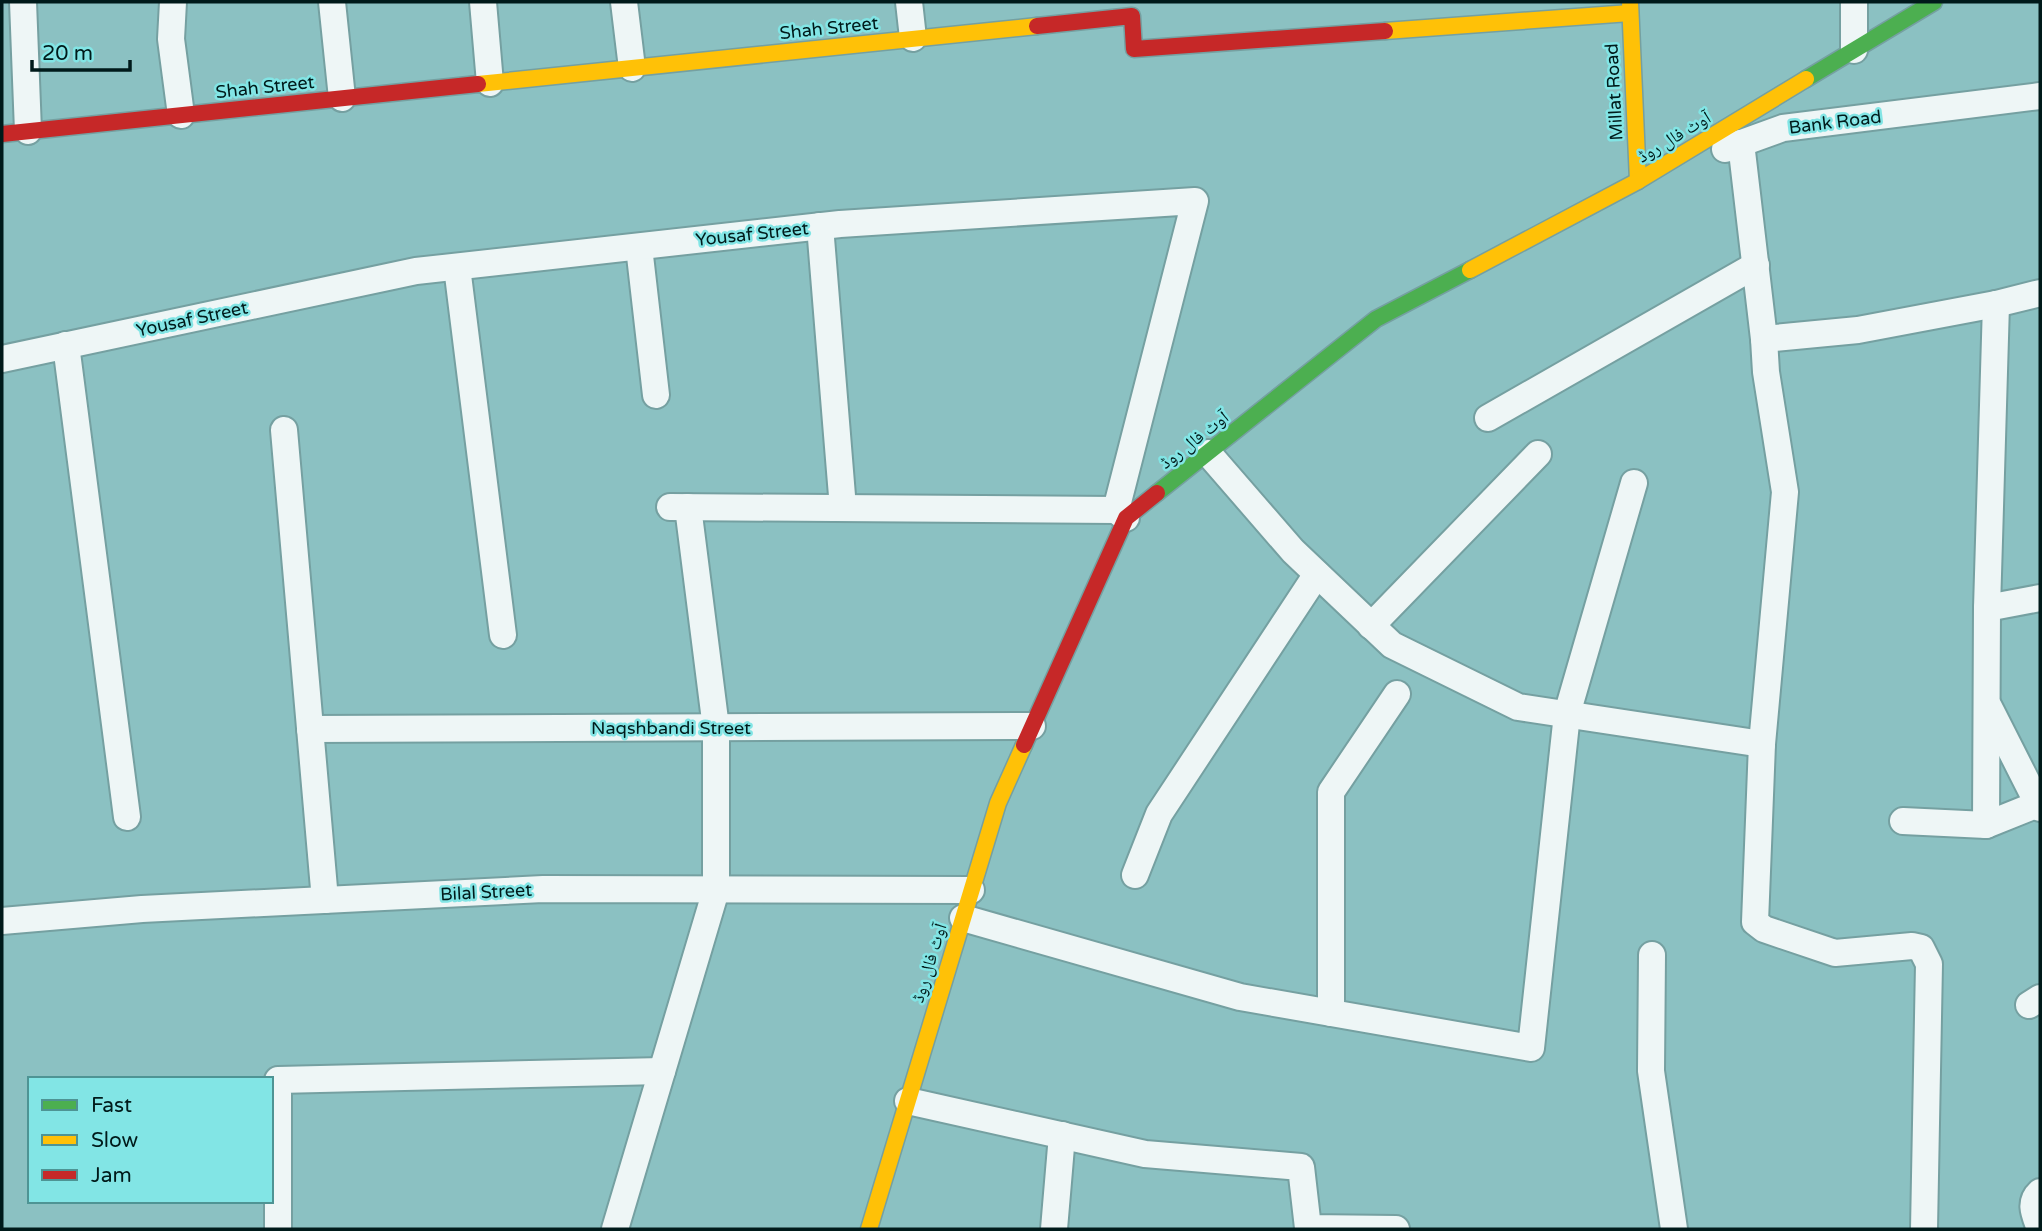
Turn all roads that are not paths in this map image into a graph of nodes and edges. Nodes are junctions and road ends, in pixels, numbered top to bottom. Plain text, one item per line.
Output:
1 (23, 2) edge
2 (173, 2) edge
3 (332, 2) edge
4 (483, 2) edge
5 (624, 2) edge
6 (909, 2) edge
7 (1854, 2) edge
8 (1934, 2) edge
9 (1630, 7) edge
10 (1116, 9) edge
11 (913, 38) junction
12 (1854, 50) junction
13 (632, 68) junction
14 (490, 83) junction
15 (2040, 96) edge
16 (342, 98) junction
17 (181, 115) junction
18 (28, 131) junction
19 (2, 134) edge
20 (1741, 143) junction
21 (1638, 181) junction
22 (820, 226) junction
23 (639, 247) junction
24 (1756, 265) junction
25 (457, 267) junction
26 (2040, 293) edge
27 (1996, 304) junction
28 (1764, 339) junction
29 (66, 345) junction
30 (2, 359) edge
31 (656, 396) dead end
32 (1488, 418) dead end
33 (284, 430) dead end
34 (1208, 453) junction
35 (1538, 454) dead end
36 (1634, 483) dead end
37 (843, 508) junction
38 (1121, 514) junction
39 (1317, 574) junction
40 (2040, 598) edge
41 (1987, 608) junction
42 (1371, 625) junction
43 (503, 635) dead end
44 (1397, 694) dead end
45 (1987, 703) junction
46 (1567, 714) junction
47 (1032, 726) junction
48 (716, 728) junction
49 (310, 729) junction
50 (1762, 744) junction
51 (2039, 806) edge
52 (127, 817) dead end
53 (1903, 821) dead end
54 (1986, 825) junction
55 (1135, 875) dead end
56 (716, 890) junction
57 (971, 890) junction
58 (325, 900) junction
59 (963, 918) junction
60 (2, 920) edge
61 (1652, 955) dead end
62 (1331, 1013) junction
63 (662, 1071) junction
64 (908, 1101) junction
65 (1062, 1135) junction
66 (2040, 1192) edge
67 (2040, 1228) edge
68 (278, 1229) edge
69 (615, 1229) edge
70 (869, 1229) edge
71 (1054, 1229) edge
72 (1396, 1229) edge
73 (1674, 1229) edge
74 (1924, 1229) edge

1 - 18 street
2 - 17 street
3 - 16 street
4 - 14 street
5 - 13 street
6 - 11 street
7 - 12 street
8 - 12 street, آوٹ فال روڈ
9 - 10 street, Shah Street
9 - 21 street, Millat Road
10 - 11 street, Shah Street
11 - 13 street, Shah Street
12 - 21 street, آوٹ فال روڈ
13 - 14 street, Shah Street
14 - 16 street, Shah Street
15 - 20 street, Bank Road
16 - 17 street, Shah Street
17 - 18 street, Shah Street
18 - 19 street, Shah Street
20 - 21 street, Bank Road
20 - 24 street
21 - 34 street, آوٹ فال روڈ
22 - 23 street, Yousaf Street
22 - 37 street
22 - 38 street, Yousaf Street
23 - 25 street, Yousaf Street
23 - 31 street
24 - 28 street
24 - 32 street
25 - 29 street, Yousaf Street
25 - 43 street
26 - 27 street
27 - 28 street
27 - 41 street
28 - 50 street
29 - 30 street, Yousaf Street
29 - 52 street
33 - 49 street
34 - 38 street, آوٹ فال روڈ
34 - 39 street
35 - 42 street
36 - 46 street
37 - 38 street
37 - 48 street
38 - 47 street, آوٹ فال روڈ
39 - 42 street
39 - 55 street
40 - 41 street
41 - 45 street
42 - 46 street
44 - 62 street
45 - 51 street
45 - 54 street
46 - 50 street
46 - 62 street
47 - 48 street, Naqshbandi Street
47 - 57 street, آوٹ فال روڈ
48 - 49 street, Naqshbandi Street
48 - 56 street
49 - 58 street
50 - 74 street
51 - 54 street
53 - 54 street
56 - 57 street, Bilal Street
56 - 58 street, Bilal Street
56 - 63 street
57 - 59 street, آوٹ فال روڈ
58 - 60 street, Bilal Street
59 - 62 street
59 - 64 street, آوٹ فال روڈ
61 - 73 street
63 - 68 street
63 - 69 street
64 - 65 street
64 - 70 street, آوٹ فال روڈ
65 - 71 street
65 - 72 street
66 - 67 street

